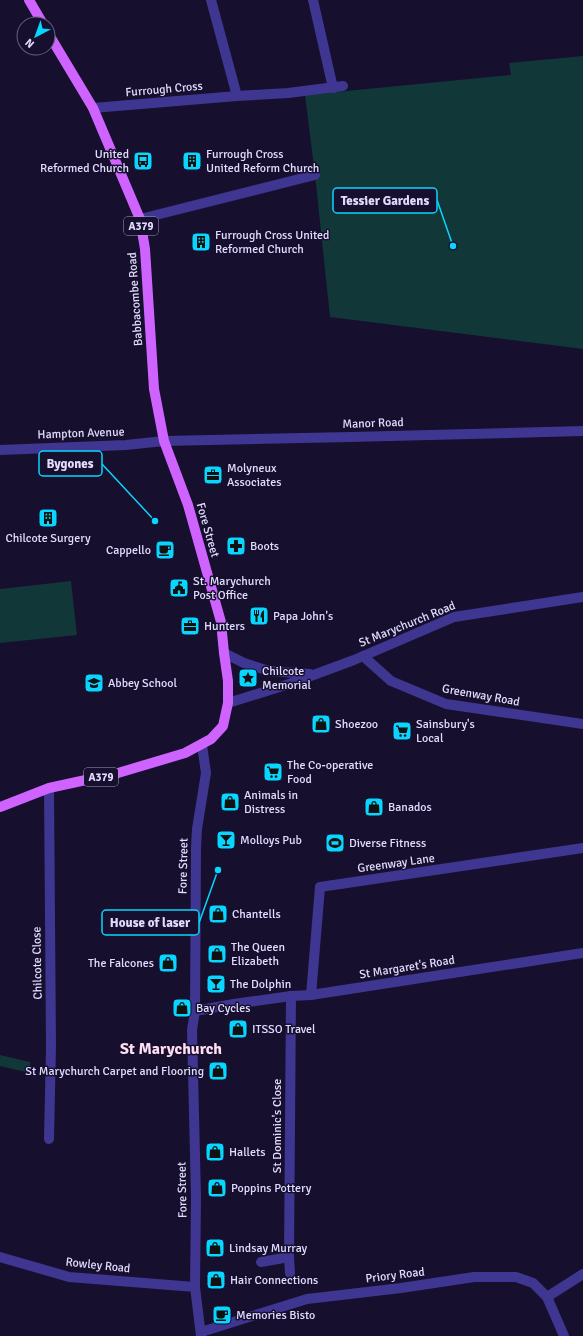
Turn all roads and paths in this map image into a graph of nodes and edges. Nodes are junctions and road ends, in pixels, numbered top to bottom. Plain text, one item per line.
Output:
1 (29, 0) edge
2 (211, 0) edge
3 (313, 0) edge
4 (38, 16) edge
5 (56, 46) edge
6 (237, 96) junction
7 (93, 108) junction
8 (315, 175) dead end
9 (140, 219) junction
10 (583, 430) edge
11 (164, 441) junction
12 (0, 450) edge
13 (583, 596) edge
14 (224, 653) junction
15 (363, 656) junction
16 (314, 674) junction
17 (228, 703) junction
18 (583, 724) edge
19 (202, 745) junction
20 (49, 788) junction
21 (0, 807) edge
22 (583, 848) edge
23 (583, 954) edge
24 (311, 995) junction
25 (291, 996) junction
26 (194, 1011) junction
27 (49, 1139) dead end
28 (0, 1257) edge
29 (289, 1257) junction
30 (262, 1262) dead end
31 (290, 1273) dead end
32 (583, 1274) edge
33 (195, 1287) junction
34 (547, 1297) junction
35 (201, 1334) edge
36 (564, 1336) edge

1 - 4 main road
2 - 6 street
3 - 6 street, Furrough Cross
5 - 7 main road, Babbacombe Road / A379
6 - 7 street, Furrough Cross
7 - 9 main road, Babbacombe Road / A379
8 - 9 street
9 - 11 main road, Babbacombe Road / A379
10 - 11 street, Manor Road
11 - 12 street, Hampton Avenue
11 - 14 main road, Fore Street / A379
13 - 15 street, St Marychurch Road
14 - 16 street, St Marychurch Road
14 - 17 main road, Fore Street / A379
15 - 16 street, St Marychurch Road
15 - 18 street, Greenway Road
16 - 17 street, St Marychurch Road
17 - 19 main road, Fore Street / A379
19 - 20 main road, A379
19 - 26 street, Fore Street
20 - 21 main road, A379
20 - 27 street, Chilcote Close
22 - 24 street, Greenway Lane
23 - 24 street, St Margaret's Road
24 - 25 street, St Margaret's Road
25 - 26 street, St Margaret's Road
25 - 29 street, St Dominic's Close
26 - 33 street, Fore Street
28 - 33 street, Rowley Road
29 - 30 street
29 - 31 street, St Dominic's Close
32 - 34 street
33 - 35 street, Fore Street
34 - 35 street, Priory Road
34 - 36 street, Priory Road

